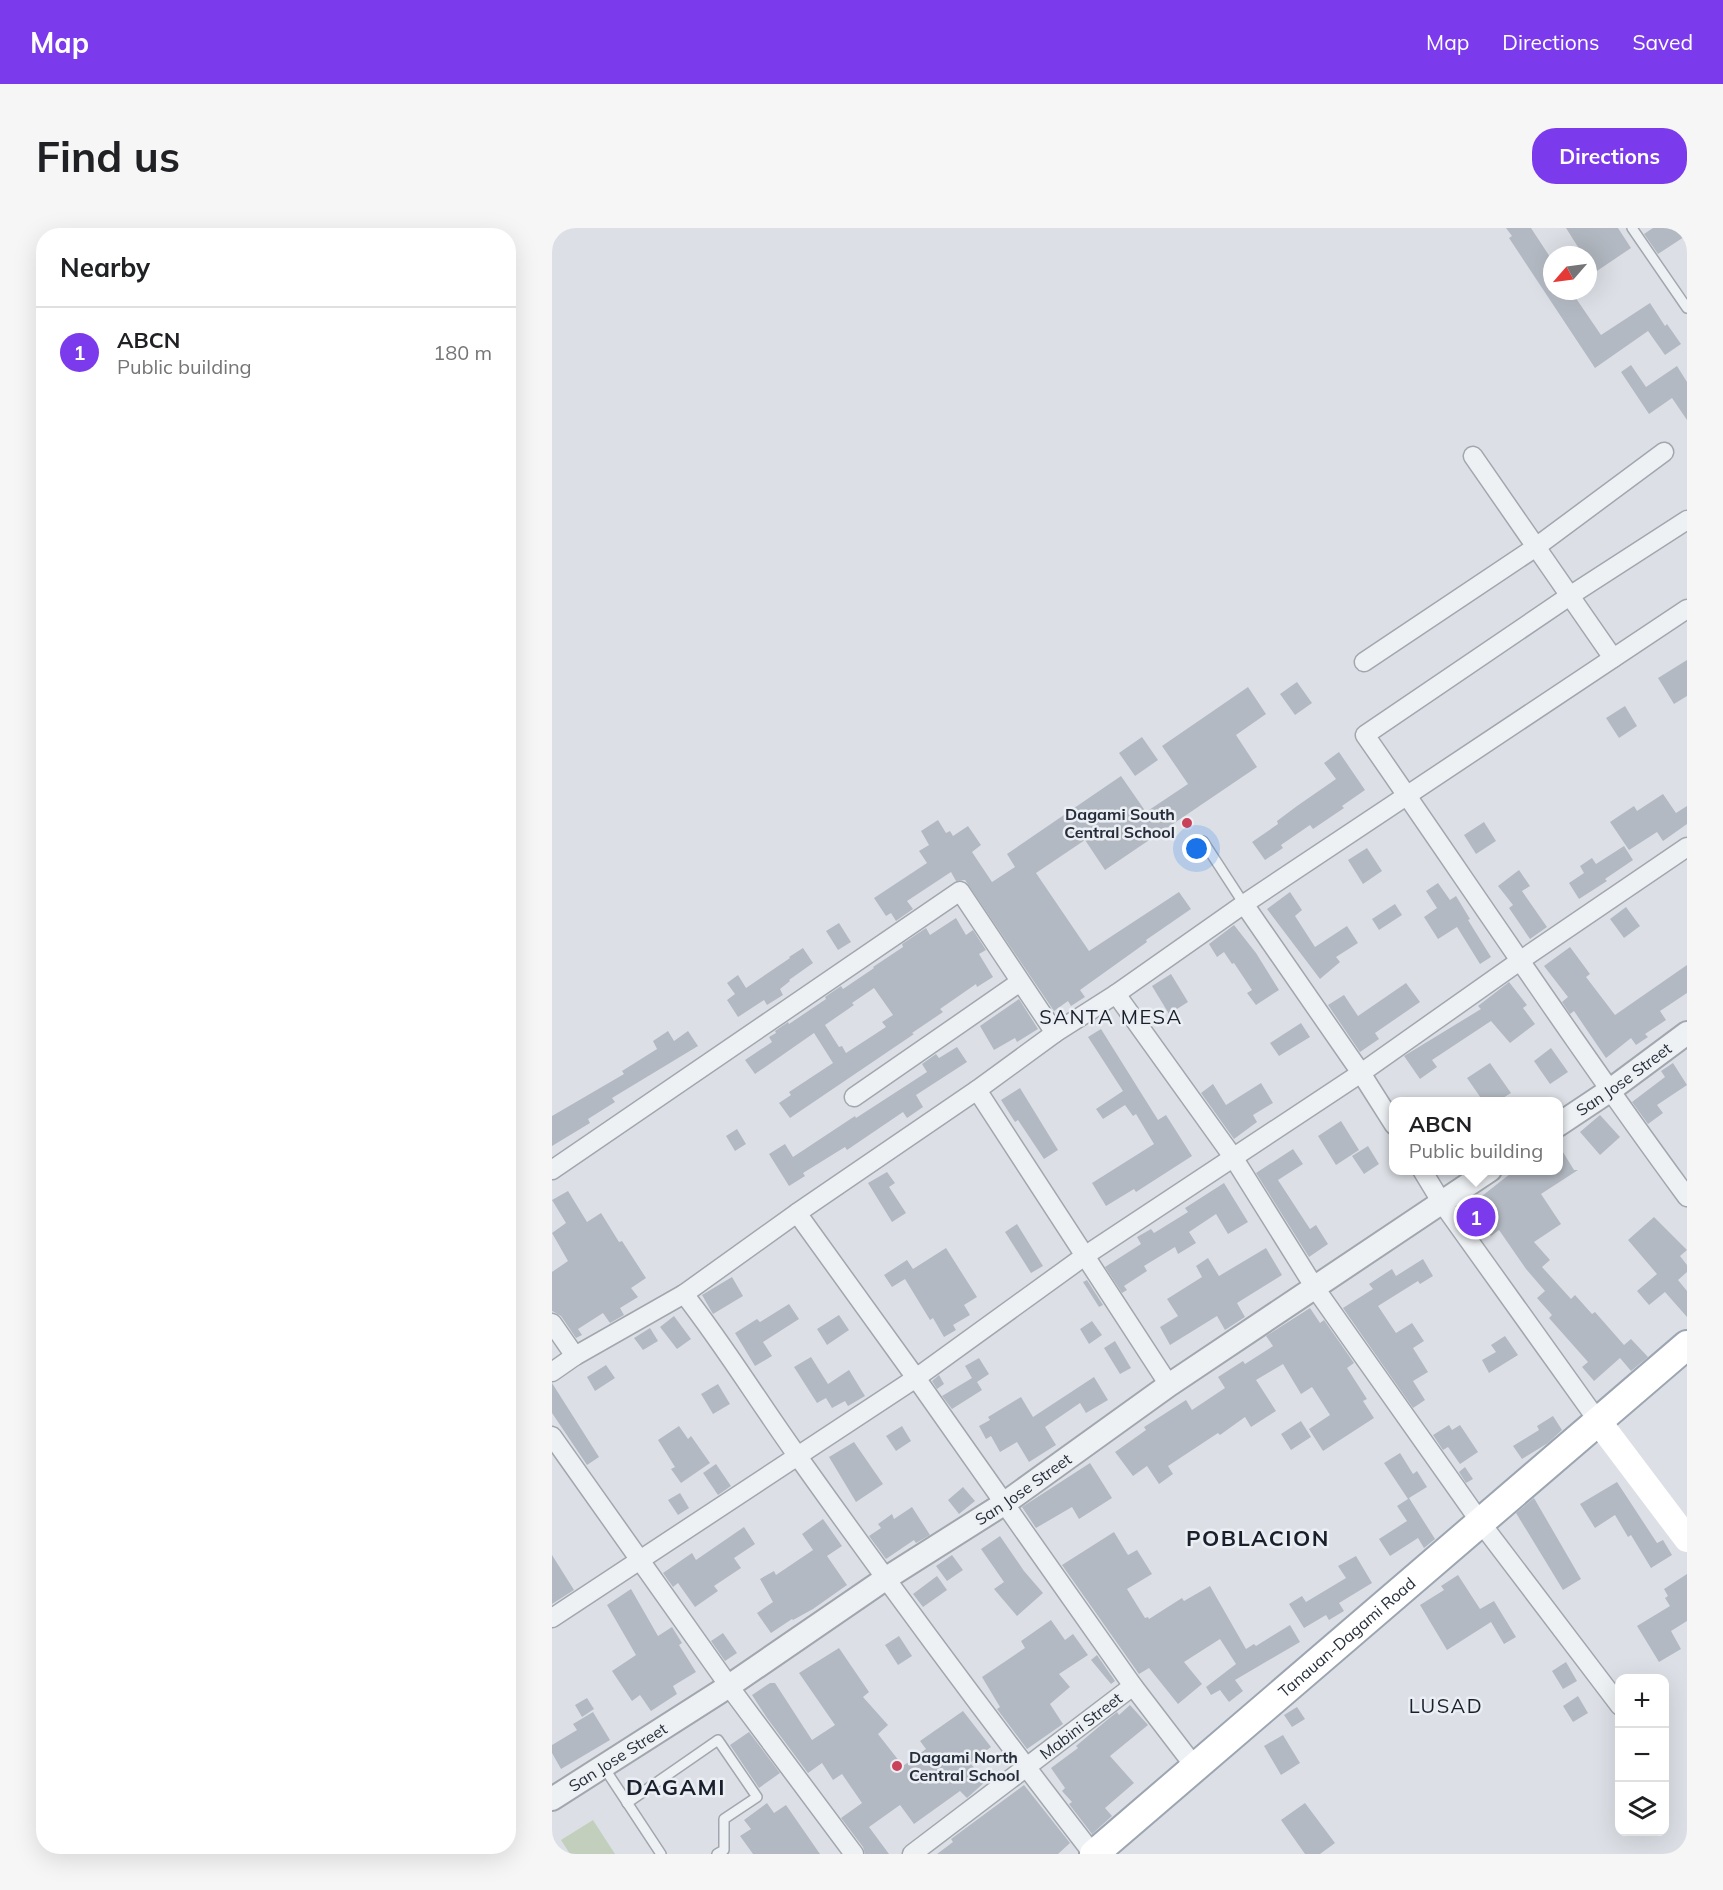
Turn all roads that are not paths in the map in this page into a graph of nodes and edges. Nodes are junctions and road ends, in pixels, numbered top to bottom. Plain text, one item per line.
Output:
1 (1632, 228) edge
2 (1687, 308) edge
3 (1664, 452) dead end
4 (1473, 456) dead end
5 (1687, 520) edge
6 (1536, 547) junction
7 (1571, 595) junction
8 (1687, 609) edge
9 (1613, 658) junction
10 (1364, 662) dead end
11 (1408, 796) junction
12 (1203, 840) dead end
13 (1687, 847) edge
14 (1244, 904) junction
15 (1521, 960) junction
16 (1020, 982) junction
17 (1116, 994) junction
18 (1055, 1033) junction
19 (1687, 1033) edge
20 (1361, 1073) junction
21 (977, 1090) junction
22 (1609, 1091) junction
23 (854, 1096) dead end
24 (1389, 1117) edge
25 (1563, 1122) edge
26 (1233, 1157) junction
27 (552, 1170) edge
28 (1425, 1175) edge
29 (1483, 1175) edge
30 (1687, 1197) edge
31 (1442, 1203) junction
32 (797, 1213) junction
33 (1086, 1255) junction
34 (1315, 1288) junction
35 (684, 1294) junction
36 (552, 1323) edge
37 (1687, 1345) edge
38 (575, 1356) junction
39 (552, 1372) edge
40 (916, 1378) junction
41 (1169, 1385) junction
42 (1598, 1421) junction
43 (552, 1436) edge
44 (798, 1457) junction
45 (1005, 1503) junction
46 (1481, 1523) junction
47 (1687, 1539) edge
48 (638, 1560) junction
49 (885, 1579) junction
50 (552, 1618) edge
51 (729, 1686) junction
52 (1133, 1686) junction
53 (1615, 1699) edge
54 (603, 1766) junction
55 (1195, 1767) junction
56 (1027, 1768) junction
57 (552, 1799) edge
58 (627, 1803) junction
59 (661, 1854) edge
60 (717, 1854) edge
61 (854, 1854) edge
62 (912, 1854) edge
63 (1094, 1854) edge

1 - 2 lane
3 - 6 street
4 - 6 street
5 - 7 street
6 - 7 street
6 - 10 street
7 - 9 street
7 - 11 street
8 - 9 street
9 - 11 street
11 - 14 street
11 - 15 street
12 - 14 lane
13 - 15 street
14 - 17 street
14 - 20 street
15 - 20 street
15 - 22 street
16 - 18 street
16 - 23 street
16 - 27 street
17 - 18 street
17 - 26 street
18 - 21 street
19 - 22 street, San Jose Street
20 - 24 street
20 - 26 street
21 - 32 street
21 - 33 street
22 - 25 street, San Jose Street
22 - 30 street
26 - 33 street
26 - 34 street
28 - 31 street
29 - 31 street, San Jose Street
31 - 34 street, San Jose Street
31 - 42 street
32 - 35 street
32 - 40 street
33 - 40 street
33 - 41 street
34 - 41 street, San Jose Street
34 - 46 street
35 - 38 street
35 - 44 street
36 - 38 street
37 - 42 main road, Tanauan-Dagami Road
38 - 39 street
40 - 44 street
40 - 45 street
41 - 45 street, San Jose Street
42 - 46 main road, Tanauan-Dagami Road
42 - 47 main road
43 - 48 street
44 - 48 street
44 - 49 street
45 - 49 street, San Jose Street
45 - 52 street
46 - 53 street
46 - 55 main road, Tanauan-Dagami Road
48 - 50 street
48 - 51 street
49 - 51 street, San Jose Street
49 - 56 street
51 - 54 street, San Jose Street
51 - 61 street
52 - 55 street
52 - 56 street, Mabini Street
54 - 57 street, San Jose Street
54 - 58 lane
55 - 63 main road, Tanauan-Dagami Road
56 - 62 street, Mabini Street
56 - 63 street
58 - 59 lane
58 - 60 lane

